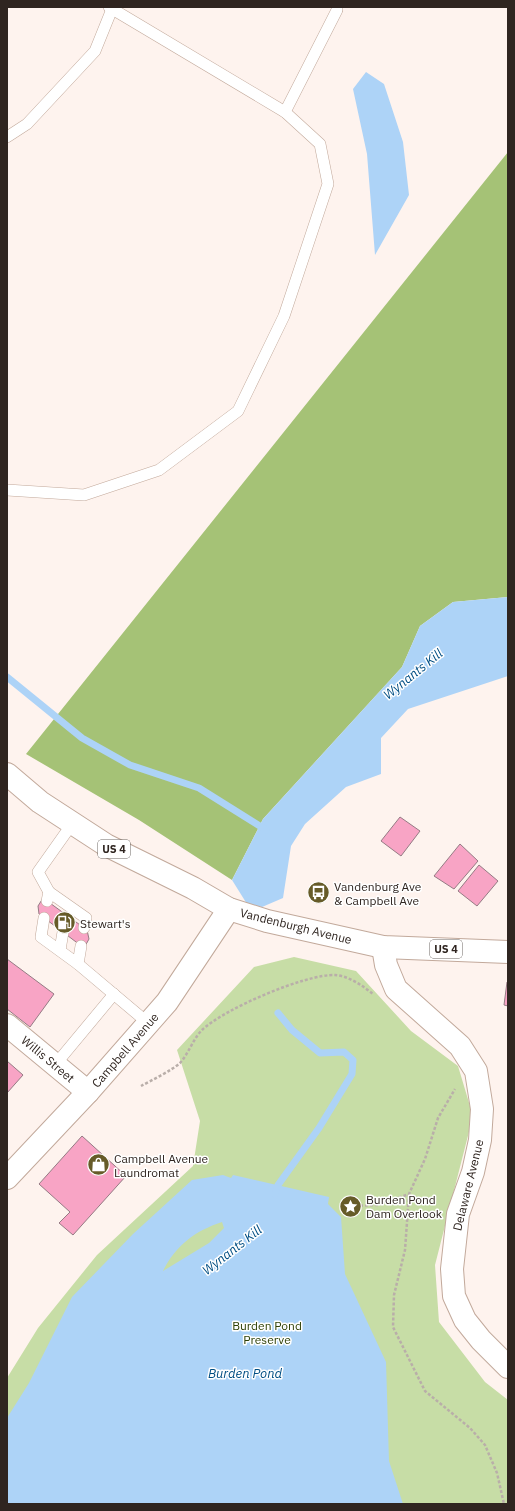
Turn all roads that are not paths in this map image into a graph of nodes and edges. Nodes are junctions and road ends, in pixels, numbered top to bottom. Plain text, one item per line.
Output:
1 (110, 8) edge
2 (337, 10) dead end
3 (285, 112) junction
4 (7, 137) edge
5 (7, 490) edge
6 (7, 774) edge
7 (72, 824) junction
8 (229, 910) junction
9 (44, 918) dead end
10 (84, 928) dead end
11 (63, 932) dead end
12 (81, 946) dead end
13 (383, 947) junction
14 (60, 950) junction
15 (508, 952) edge
16 (78, 964) junction
17 (114, 994) junction
18 (148, 1023) junction
19 (7, 1025) edge
20 (55, 1065) junction
21 (88, 1092) junction
22 (7, 1178) edge
23 (508, 1367) edge

1 - 3 lane
1 - 4 lane
2 - 3 lane
3 - 5 lane
6 - 7 street, Vandenburgh Avenue / US 4
7 - 8 street, Vandenburgh Avenue / US 4
7 - 10 lane
8 - 13 street, Vandenburgh Avenue / US 4
8 - 18 street, Campbell Avenue
9 - 14 lane
11 - 14 lane
12 - 16 lane
13 - 15 street, US 4
13 - 23 street, Delaware Avenue
14 - 16 lane
16 - 17 lane
17 - 18 lane
17 - 20 lane
18 - 21 street, Campbell Avenue
19 - 20 street, Willis Street
20 - 21 street, Willis Street
21 - 22 street, Campbell Avenue

